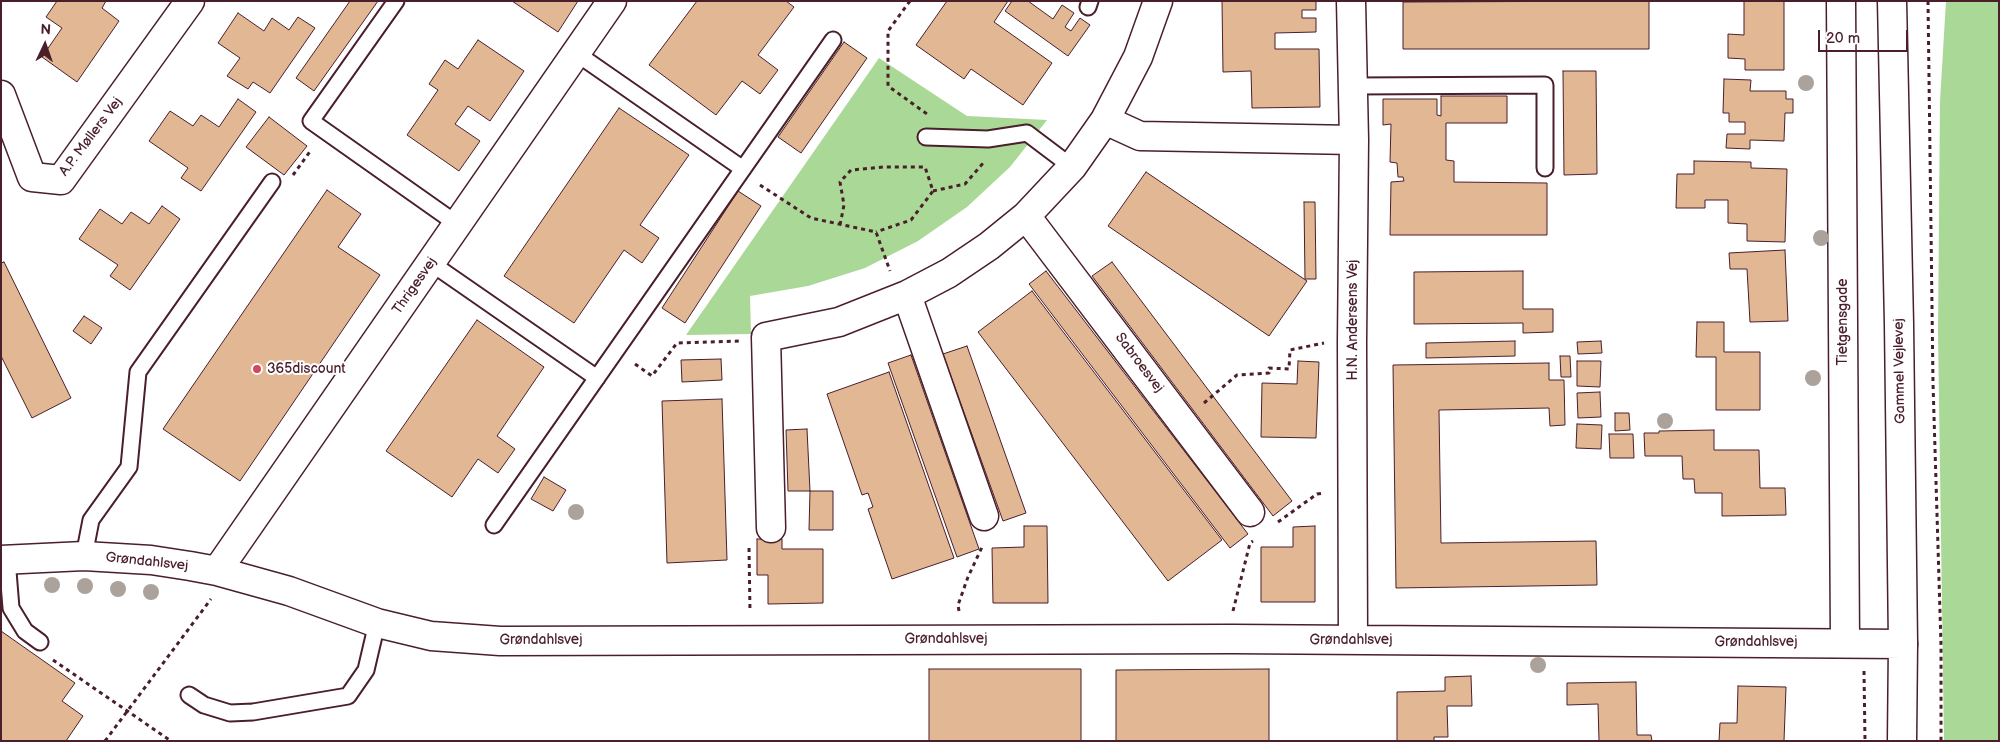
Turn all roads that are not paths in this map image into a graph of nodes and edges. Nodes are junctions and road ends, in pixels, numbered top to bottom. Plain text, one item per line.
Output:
1 (190, 1) edge
2 (396, 1) edge
3 (612, 1) edge
4 (1158, 1) edge
5 (1351, 1) edge
6 (1841, 1) edge
7 (1892, 1) edge
8 (833, 40) dead end
9 (576, 53) junction
10 (1353, 86) junction
11 (1, 95) edge
12 (1105, 120) junction
13 (926, 137) road end
14 (1354, 140) junction
15 (1072, 166) junction
16 (1546, 168) dead end
17 (743, 169) junction
18 (272, 182) road end
19 (1026, 216) junction
20 (457, 224) junction
21 (431, 262) junction
22 (903, 297) junction
23 (597, 378) junction
24 (1250, 512) dead end
25 (984, 516) road end
26 (494, 525) dead end
27 (770, 528) road end
28 (84, 556) junction
29 (4, 559) edge
30 (217, 571) junction
31 (377, 623) junction
32 (1353, 640) junction
33 (40, 642) dead end
34 (1854, 643) junction
35 (1902, 644) junction
36 (189, 695) dead end
37 (1902, 741) edge

1 - 11 street, A.P. Møllers Vej
2 - 20 lane
3 - 9 street, Thrigesvej
4 - 12 street
5 - 10 street, H.N. Andersens Vej
6 - 34 street, Tietgensgade
7 - 35 street, Gammel Vejlevej
8 - 17 lane
9 - 17 lane
9 - 20 street, Thrigesvej
10 - 14 street, H.N. Andersens Vej
10 - 16 lane
12 - 14 street
12 - 15 street
13 - 15 lane
14 - 32 street, H.N. Andersens Vej
15 - 19 street
17 - 23 lane
18 - 28 lane
19 - 22 street
19 - 24 street, Sabroesvej
20 - 21 street, Thrigesvej
21 - 23 lane
21 - 30 street, Thrigesvej
22 - 25 street
22 - 27 street
23 - 26 lane
28 - 29 street, Grøndahlsvej
28 - 30 street, Grøndahlsvej
29 - 33 lane
30 - 31 street, Grøndahlsvej
31 - 32 street, Grøndahlsvej
31 - 36 lane
32 - 34 street, Grøndahlsvej
34 - 35 street, Grøndahlsvej
35 - 37 street, Gammel Vejlevej

